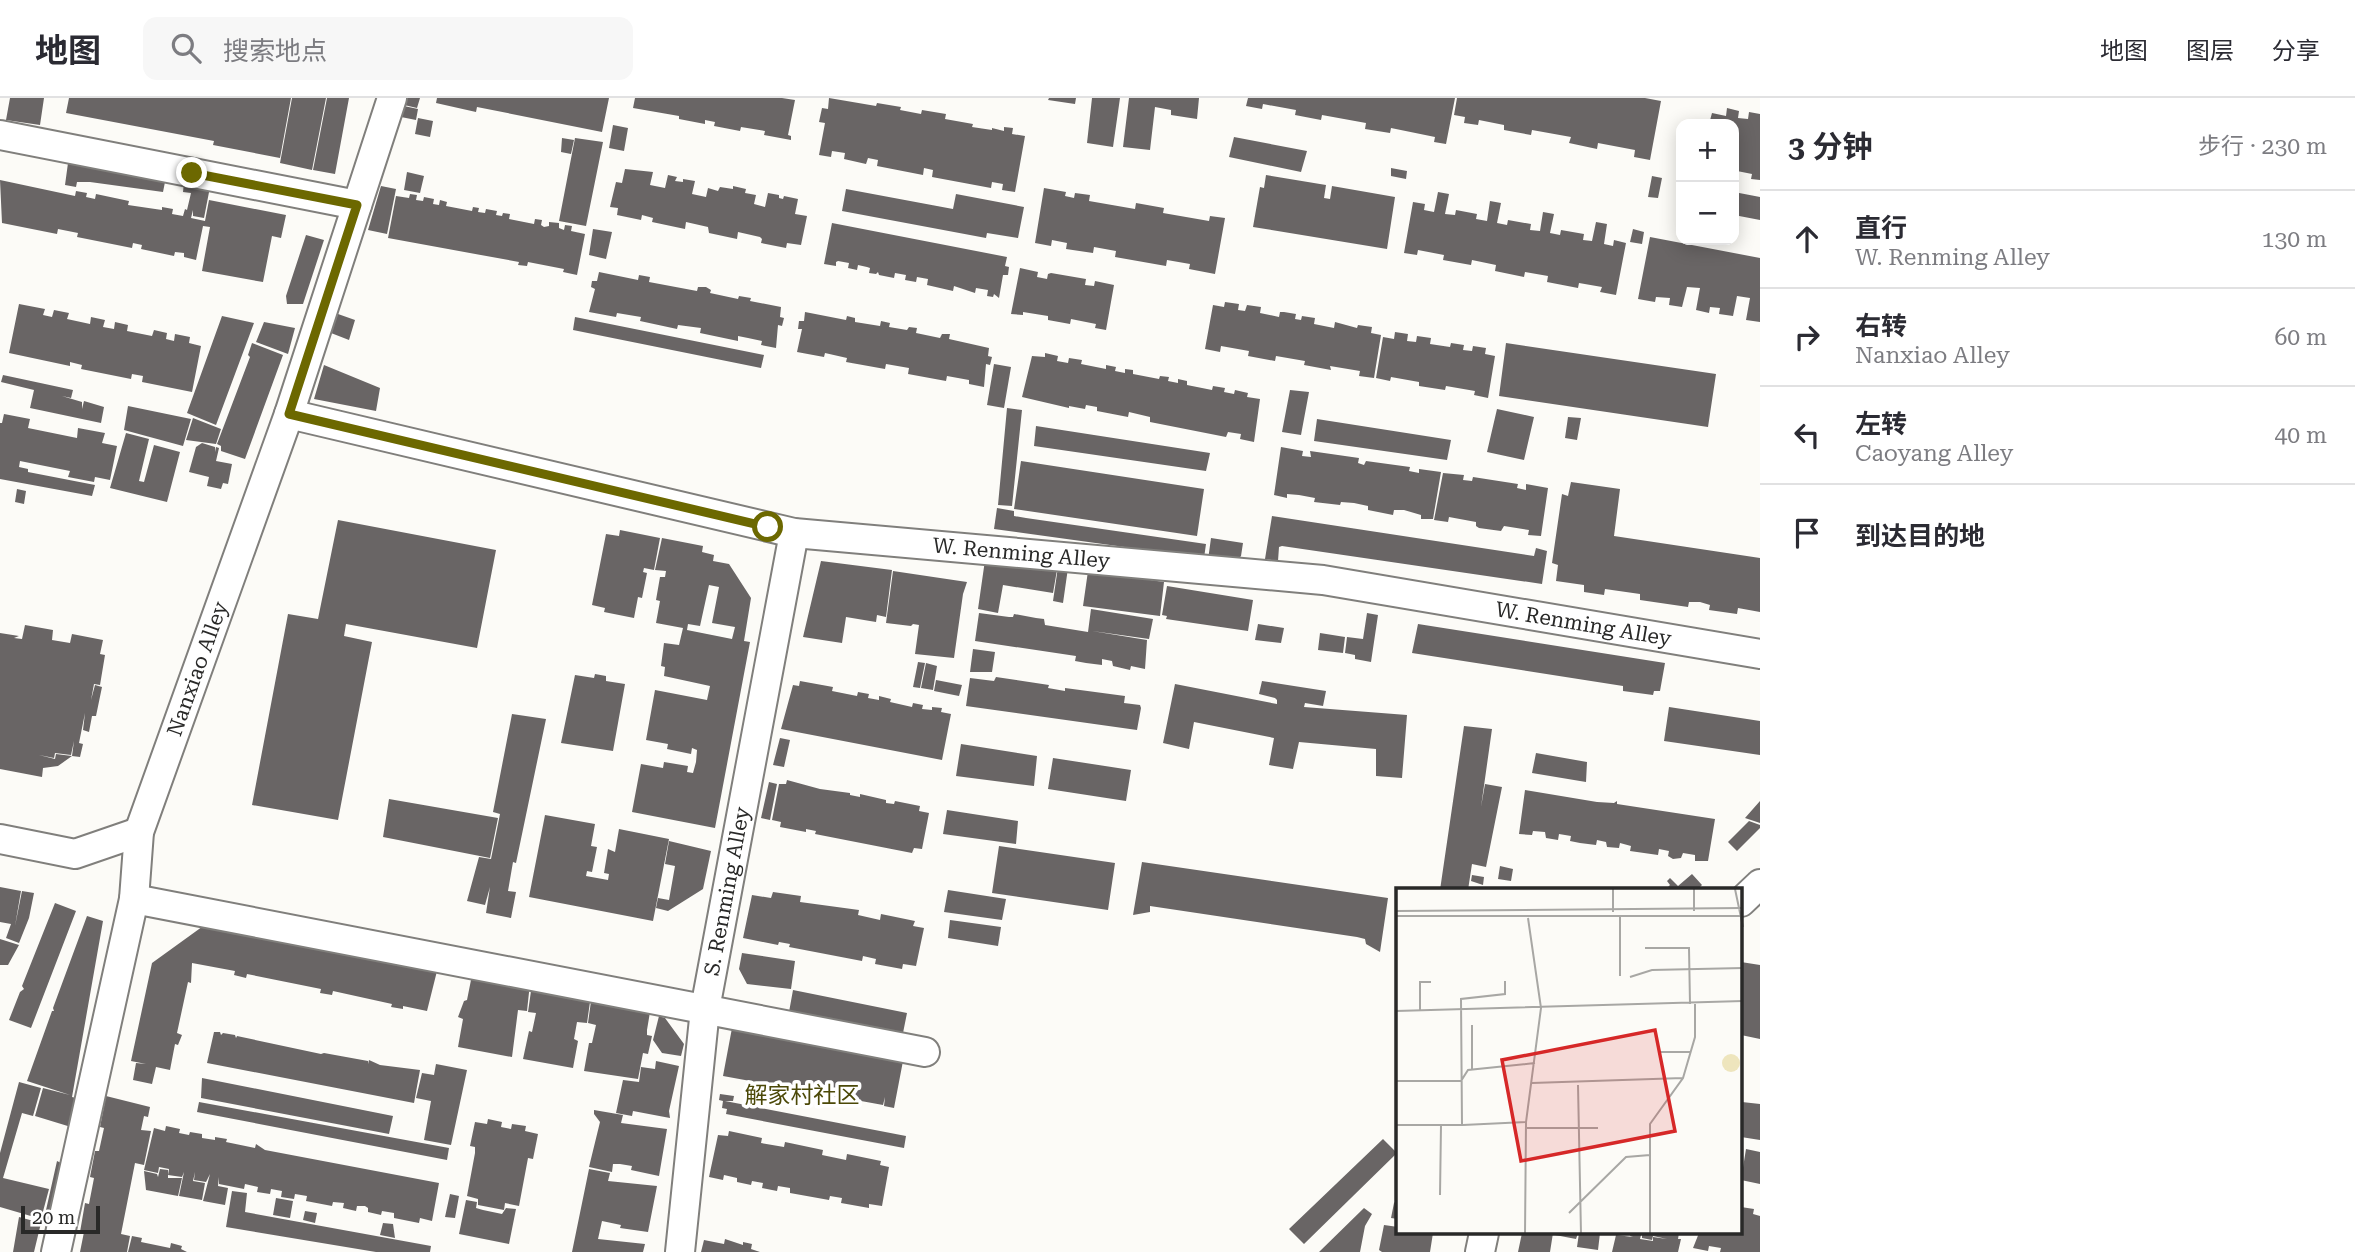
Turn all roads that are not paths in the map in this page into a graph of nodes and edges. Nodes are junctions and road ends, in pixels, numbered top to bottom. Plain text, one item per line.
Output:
1 (392, 98) edge
2 (0, 135) edge
3 (357, 205) junction
4 (289, 414) junction
5 (794, 533) junction
6 (1760, 654) edge
7 (139, 831) junction
8 (0, 839) edge
9 (1760, 884) edge
10 (134, 899) junction
11 (1742, 901) edge
12 (705, 1009) junction
13 (925, 1052) dead end
14 (1484, 1234) edge
15 (56, 1252) edge
16 (680, 1252) edge
17 (1480, 1252) edge

1 - 3 street, Nanxiao Alley
2 - 3 street
3 - 4 street, Nanxiao Alley
4 - 5 street, W. Renming Alley
4 - 7 street, Nanxiao Alley
5 - 6 street, W. Renming Alley
5 - 12 street, S. Renming Alley
7 - 8 street
7 - 10 street, Nanxiao Alley
9 - 11 street
10 - 12 street
10 - 15 street, Nanxiao Alley
12 - 13 street
12 - 16 street, S. Renming Alley
14 - 17 street

